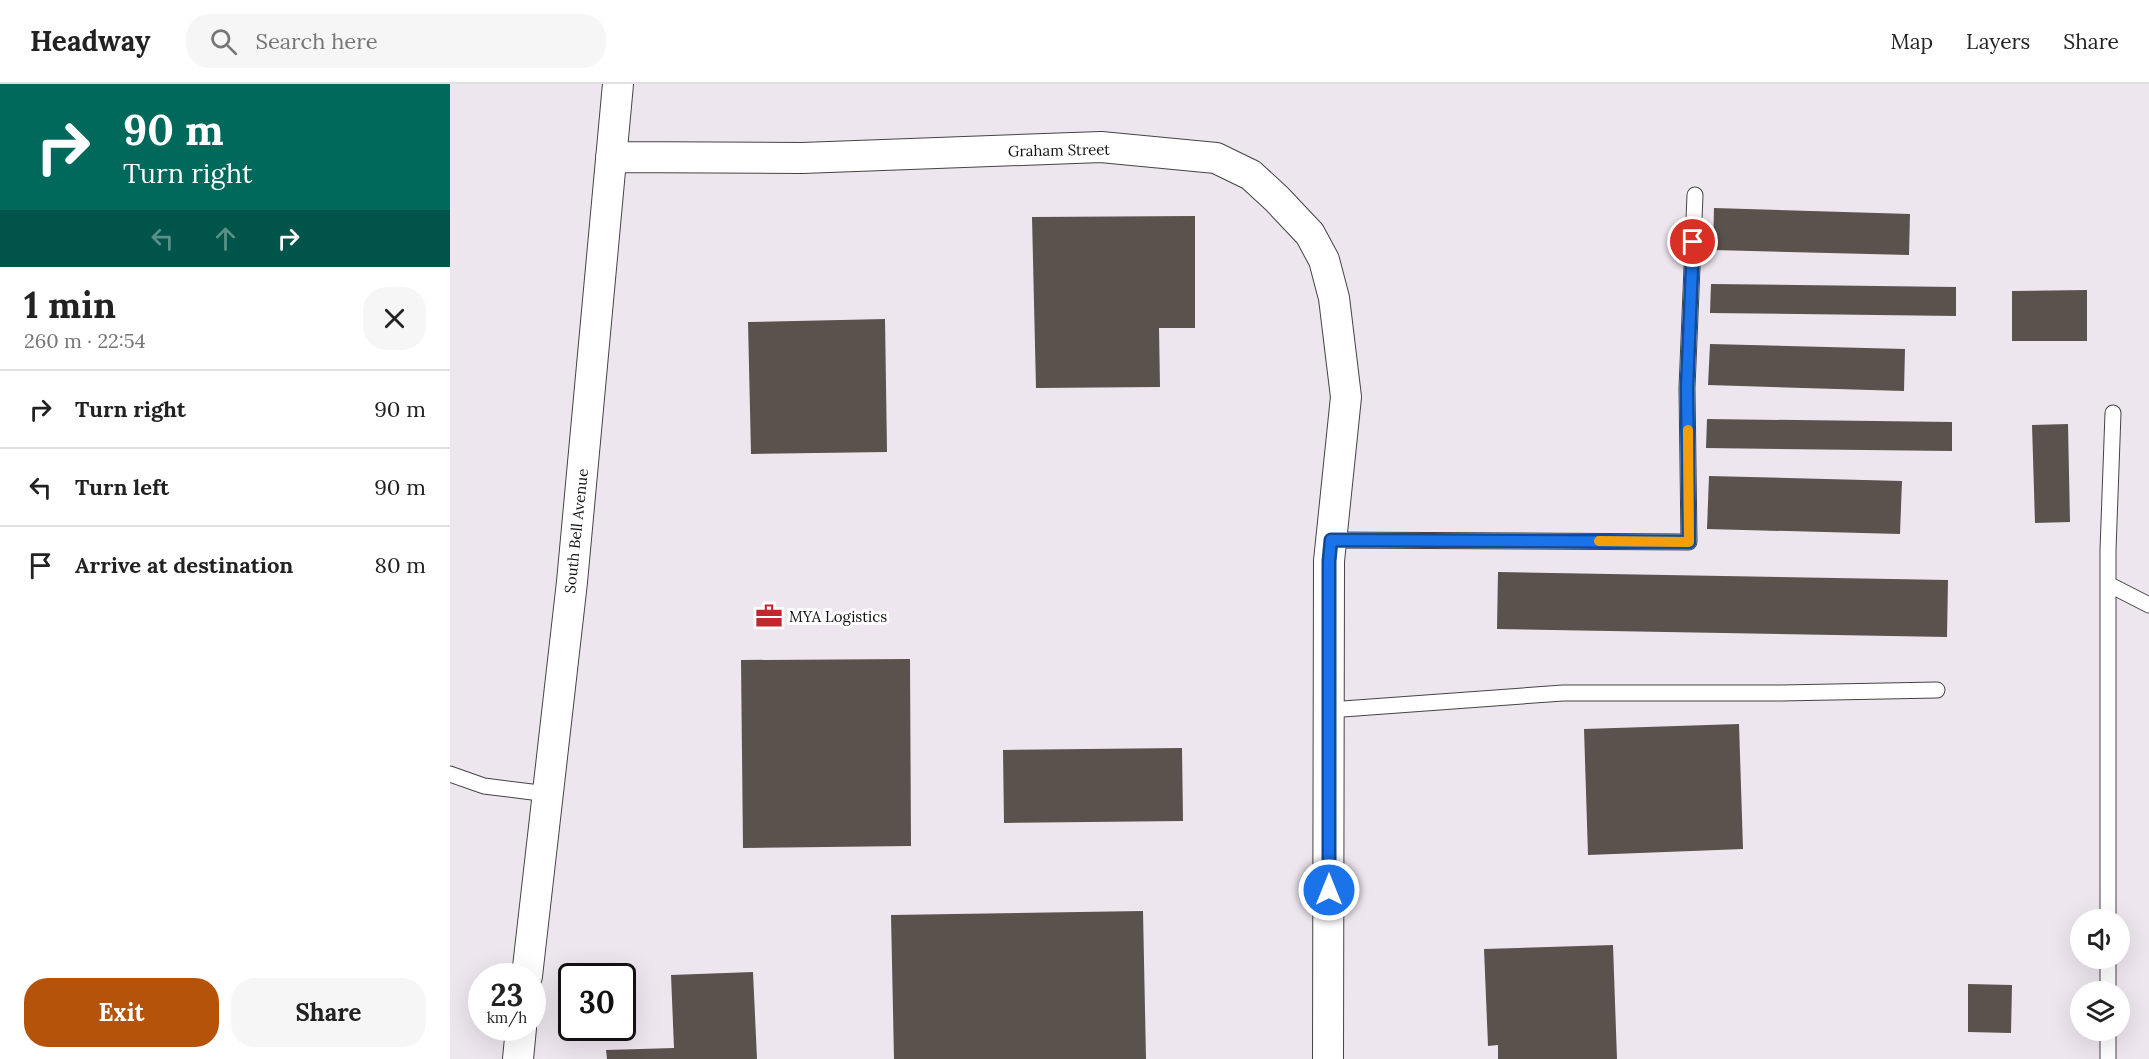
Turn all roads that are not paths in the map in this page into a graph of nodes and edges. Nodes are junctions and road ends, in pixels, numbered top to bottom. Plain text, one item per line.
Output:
1 (618, 84) edge
2 (611, 157) junction
3 (1695, 195) dead end
4 (2113, 413) dead end
5 (1331, 540) junction
6 (2108, 584) junction
7 (2149, 605) edge
8 (1937, 690) dead end
9 (1329, 710) junction
10 (450, 774) edge
11 (548, 794) junction
12 (2108, 909) edge
13 (528, 963) edge
14 (520, 1041) edge
15 (2108, 1041) edge
16 (518, 1059) edge
17 (1328, 1059) edge
18 (2108, 1059) edge

1 - 2 street, South Bell Avenue
2 - 5 street, Graham Street
2 - 11 street, South Bell Avenue
3 - 5 lane
4 - 6 lane
5 - 9 street, Graham Street
6 - 7 lane
6 - 12 lane
8 - 9 lane
9 - 17 street, Graham Street
10 - 11 lane
11 - 13 street, South Bell Avenue
14 - 16 street
15 - 18 lane

